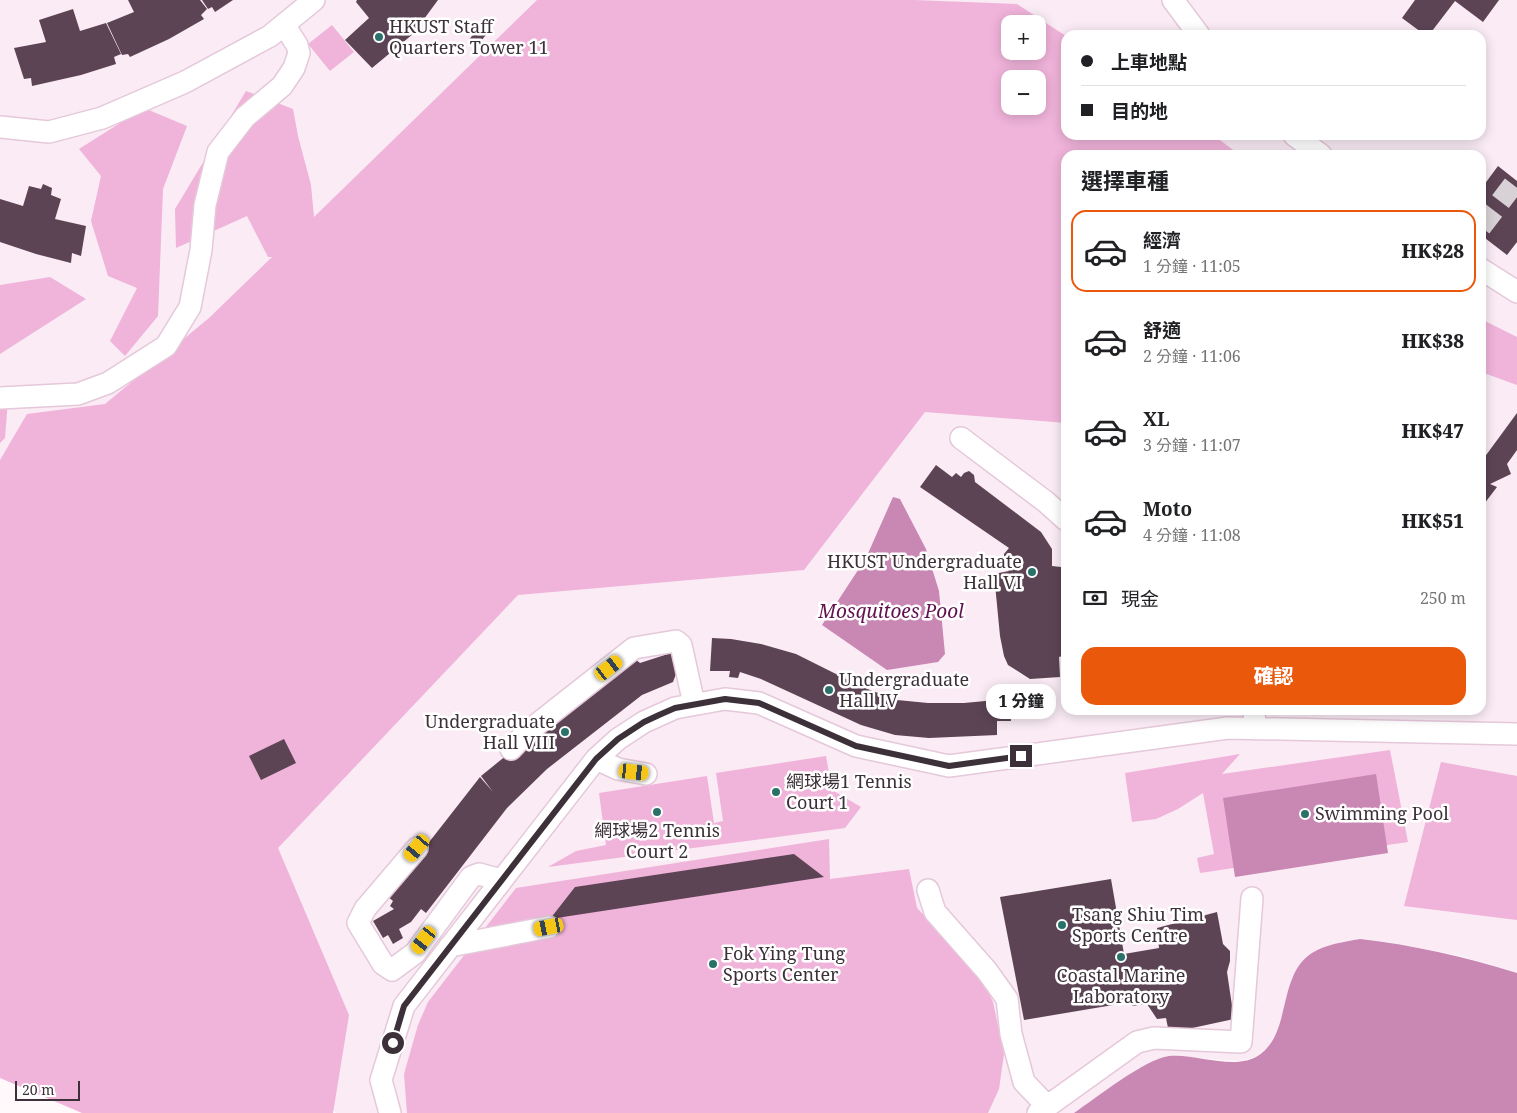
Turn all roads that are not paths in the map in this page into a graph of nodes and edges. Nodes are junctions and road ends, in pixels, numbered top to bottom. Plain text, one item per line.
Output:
1 (314, 0) edge
2 (1173, 0) edge
3 (284, 25) junction
4 (1195, 30) edge
5 (0, 127) edge
6 (1301, 140) edge
7 (1314, 150) edge
8 (1486, 272) edge
9 (1517, 292) edge
10 (0, 398) edge
11 (961, 438) dead end
12 (1061, 516) edge
13 (694, 704) junction
14 (1254, 720) edge
15 (1517, 734) edge
16 (511, 749) dead end
17 (596, 759) junction
18 (646, 774) dead end
19 (417, 848) dead end
20 (501, 880) junction
21 (928, 890) dead end
22 (1252, 898) dead end
23 (549, 927) dead end
24 (450, 946) junction
25 (1042, 1110) edge
26 (390, 1113) edge

1 - 3 lane
2 - 4 lane
3 - 5 lane
3 - 10 lane
6 - 7 lane
8 - 9 lane
11 - 12 lane
13 - 14 lane
13 - 16 lane
13 - 17 lane
14 - 15 lane
17 - 18 lane
17 - 20 lane
19 - 20 lane
20 - 24 lane
21 - 25 lane
22 - 25 lane
23 - 24 lane
24 - 26 lane

